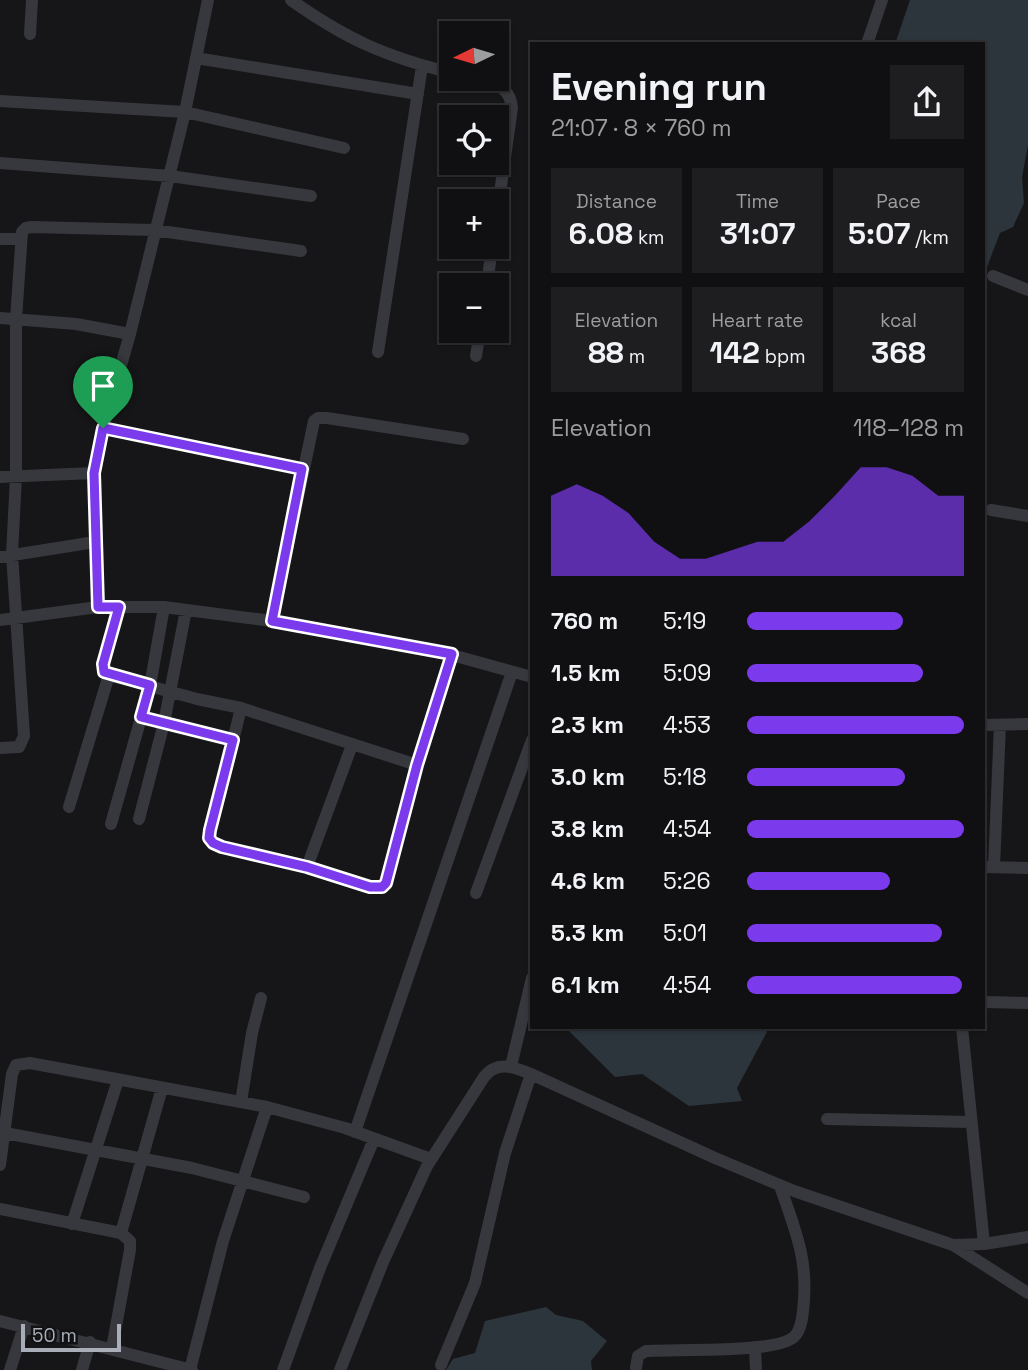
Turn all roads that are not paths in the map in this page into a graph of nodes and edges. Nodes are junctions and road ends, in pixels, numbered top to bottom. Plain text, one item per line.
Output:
1 (32, 0) edge
2 (208, 0) edge
3 (291, 0) edge
4 (882, 0) edge
5 (30, 34) dead end
6 (868, 42) edge
7 (196, 58) junction
8 (422, 66) junction
9 (439, 70) edge
10 (506, 91) edge
11 (418, 94) junction
12 (0, 101) edge
13 (185, 112) junction
14 (344, 148) dead end
15 (0, 163) edge
16 (170, 176) junction
17 (501, 189) edge
18 (311, 196) dead end
19 (154, 230) junction
20 (0, 239) edge
21 (20, 239) junction
22 (301, 251) dead end
23 (993, 276) dead end
24 (1028, 290) edge
25 (0, 318) edge
26 (16, 319) junction
27 (130, 334) junction
28 (479, 343) edge
29 (378, 352) dead end
30 (477, 356) dead end
31 (103, 428) junction
32 (464, 439) dead end
33 (302, 469) junction
34 (94, 473) junction
35 (0, 477) edge
36 (16, 477) junction
37 (991, 510) dead end
38 (1028, 516) edge
39 (95, 542) junction
40 (6, 556) edge
41 (108, 607) junction
42 (164, 607) junction
43 (186, 610) junction
44 (15, 617) junction
45 (0, 620) edge
46 (272, 621) junction
47 (452, 654) junction
48 (508, 671) junction
49 (108, 675) junction
50 (530, 676) edge
51 (150, 685) junction
52 (171, 692) junction
53 (241, 708) junction
54 (141, 717) junction
55 (164, 723) junction
56 (1000, 724) junction
57 (1028, 724) edge
58 (985, 725) edge
59 (233, 740) junction
60 (352, 745) junction
61 (530, 745) edge
62 (0, 748) edge
63 (417, 765) junction
64 (69, 807) dead end
65 (139, 820) dead end
66 (111, 824) dead end
67 (307, 867) junction
68 (989, 867) edge
69 (1028, 868) edge
70 (476, 893) dead end
71 (530, 987) edge
72 (261, 998) dead end
73 (985, 1002) edge
74 (1028, 1003) edge
75 (962, 1029) edge
76 (512, 1066) junction
77 (531, 1074) junction
78 (118, 1080) junction
79 (162, 1088) junction
80 (241, 1102) junction
81 (267, 1107) junction
82 (827, 1119) dead end
83 (971, 1122) junction
84 (345, 1128) junction
85 (5, 1133) junction
86 (374, 1139) junction
87 (94, 1151) junction
88 (431, 1159) junction
89 (144, 1160) junction
90 (0, 1165) edge
91 (241, 1180) junction
92 (780, 1185) junction
93 (304, 1197) dead end
94 (0, 1209) edge
95 (72, 1224) junction
96 (121, 1233) junction
97 (1028, 1237) edge
98 (984, 1244) junction
99 (953, 1245) junction
100 (1028, 1293) edge
101 (0, 1321) edge
102 (24, 1326) junction
103 (90, 1342) junction
104 (755, 1346) junction
105 (112, 1348) junction
106 (441, 1365) dead end
107 (636, 1368) dead end
108 (10, 1370) edge
109 (82, 1370) edge
110 (191, 1370) edge
111 (283, 1370) edge
112 (340, 1370) edge
113 (756, 1370) edge

1 - 5 street
2 - 7 street
3 - 8 street
4 - 6 street
7 - 11 street
7 - 13 street
8 - 9 street
8 - 11 street
10 - 17 street
11 - 29 street
12 - 13 street
13 - 14 street
13 - 16 street
15 - 16 street
16 - 18 street
16 - 19 street
19 - 21 street
19 - 22 street
19 - 27 street
20 - 21 street
21 - 26 street
23 - 24 street
25 - 26 street
26 - 27 street
26 - 36 street
27 - 31 street
28 - 30 street
31 - 33 street
31 - 34 street
32 - 33 street
33 - 46 street
34 - 36 street
34 - 39 street
35 - 36 street
36 - 40 street
37 - 38 street
39 - 40 street
39 - 41 street
40 - 44 street
41 - 42 street
41 - 44 street
41 - 49 street
42 - 43 street
42 - 51 street
43 - 46 street
43 - 52 street
44 - 45 street
44 - 62 street
46 - 47 street
47 - 48 street
47 - 63 street
48 - 50 street
48 - 84 street
49 - 51 street
49 - 64 street
51 - 52 street
51 - 54 street
52 - 53 street
52 - 55 street
53 - 59 street
53 - 60 street
54 - 55 street
54 - 66 street
55 - 59 street
55 - 65 street
56 - 57 street
56 - 58 street
56 - 68 street
59 - 67 street
60 - 63 street
60 - 67 street
61 - 70 street
63 - 67 street
68 - 69 street
71 - 76 street
72 - 80 street
73 - 74 street
75 - 83 street
76 - 77 street
76 - 88 street
77 - 92 street
77 - 106 street
78 - 79 street
78 - 85 street
78 - 87 street
79 - 80 street
79 - 89 street
80 - 81 street
81 - 84 street
81 - 91 street
82 - 83 street
83 - 98 street
84 - 86 street
85 - 87 street
85 - 90 street
86 - 88 street
86 - 111 street
87 - 89 street
87 - 95 street
88 - 112 street
89 - 91 street
89 - 96 street
91 - 93 street
91 - 110 street
92 - 99 street
92 - 104 street
94 - 95 street
95 - 96 street
96 - 105 street
97 - 98 street
98 - 99 street
99 - 100 street
101 - 102 street
102 - 103 street
102 - 108 street
103 - 105 street
103 - 109 street
104 - 107 street
104 - 113 street
105 - 110 street

